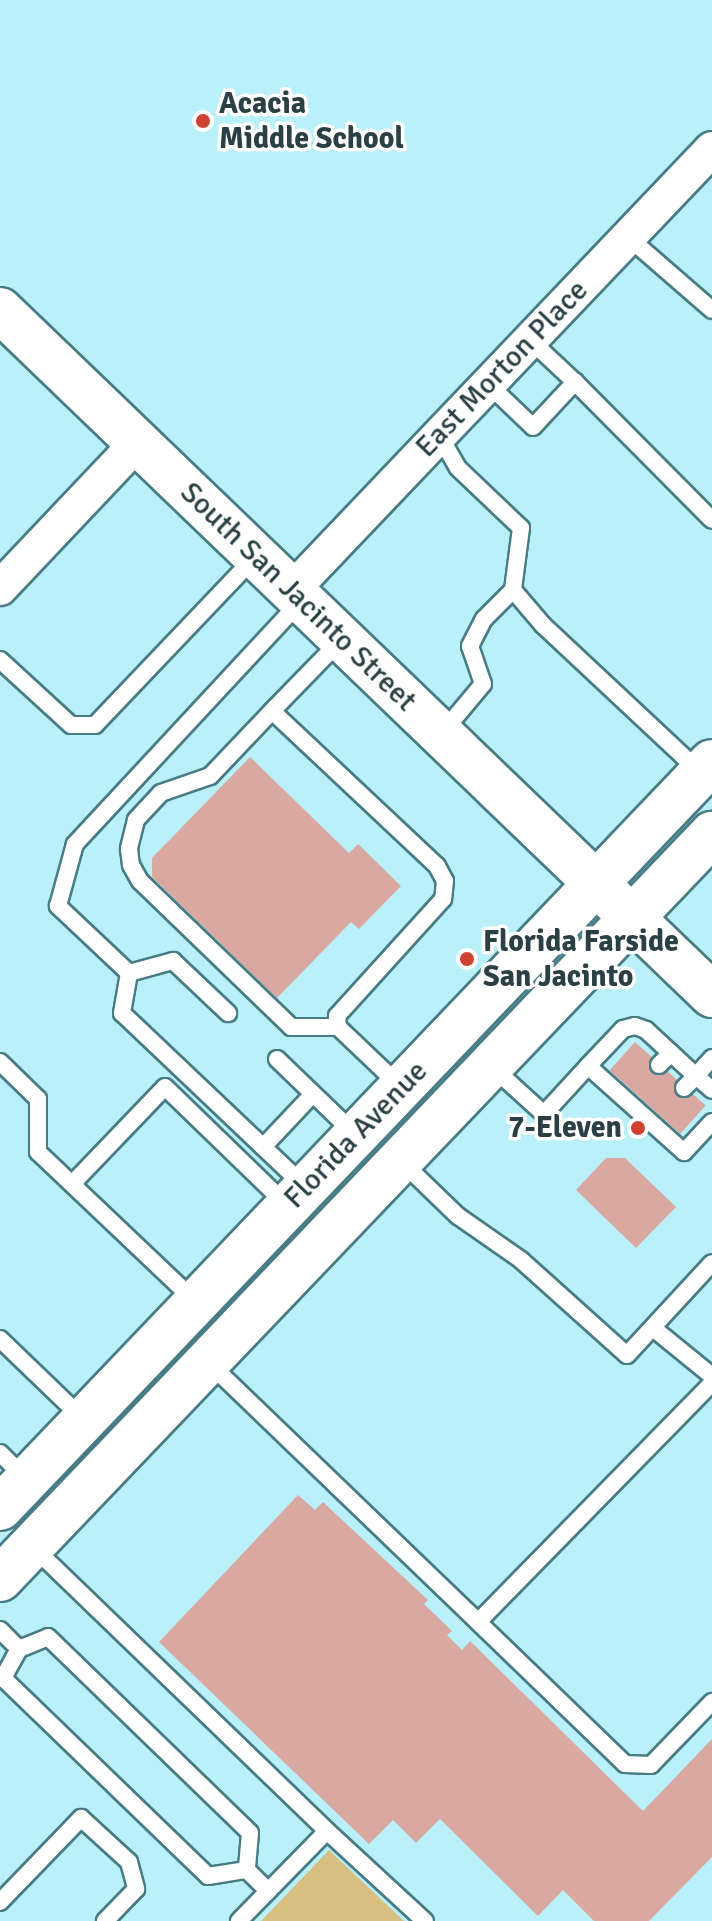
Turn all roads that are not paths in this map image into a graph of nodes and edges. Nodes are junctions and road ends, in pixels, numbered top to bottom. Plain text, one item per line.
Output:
1 (712, 149) edge
2 (628, 237) junction
3 (0, 310) edge
4 (712, 310) edge
5 (530, 340) junction
6 (575, 382) junction
7 (488, 384) junction
8 (439, 435) junction
9 (138, 442) junction
10 (712, 520) edge
11 (256, 555) junction
12 (0, 588) edge
13 (513, 590) junction
14 (297, 595) junction
15 (342, 638) junction
16 (0, 660) edge
17 (272, 711) junction
18 (441, 735) junction
19 (707, 768) edge
20 (712, 834) edge
21 (595, 885) junction
22 (632, 919) junction
23 (129, 973) junction
24 (712, 995) edge
25 (228, 1013) dead end
26 (338, 1027) junction
27 (712, 1058) edge
28 (277, 1059) dead end
29 (0, 1062) edge
30 (491, 1065) junction
31 (588, 1066) junction
32 (690, 1082) junction
33 (401, 1087) junction
34 (712, 1090) edge
35 (313, 1094) junction
36 (712, 1122) edge
37 (356, 1135) junction
38 (263, 1147) junction
39 (399, 1160) junction
40 (72, 1184) junction
41 (297, 1197) junction
42 (712, 1263) edge
43 (196, 1302) junction
44 (653, 1328) junction
45 (0, 1339) edge
46 (208, 1362) junction
47 (712, 1376) edge
48 (712, 1383) edge
49 (84, 1420) junction
50 (9, 1480) edge
51 (32, 1546) junction
52 (0, 1579) edge
53 (478, 1622) junction
54 (0, 1630) edge
55 (19, 1649) junction
56 (712, 1702) edge
57 (327, 1831) junction
58 (247, 1870) junction
59 (268, 1891) junction
60 (0, 1902) edge
61 (105, 1921) edge
62 (239, 1921) edge
63 (425, 1921) edge

1 - 2 street, East Morton Place
2 - 4 lane
2 - 5 street, East Morton Place
3 - 9 main road, South San Jacinto Street
5 - 6 lane
5 - 7 street, East Morton Place
6 - 7 lane
6 - 10 lane
7 - 8 street, East Morton Place
8 - 13 lane
8 - 14 street, East Morton Place
9 - 11 main road, South San Jacinto Street
9 - 12 street
11 - 14 main road, South San Jacinto Street
11 - 16 lane
13 - 18 lane
13 - 19 lane
14 - 15 main road, South San Jacinto Street
14 - 23 lane
15 - 17 lane
15 - 18 main road, South San Jacinto Street
17 - 26 lane
17 - 26 lane
18 - 21 main road, South San Jacinto Street
19 - 21 main road, Florida Avenue
20 - 22 main road, Florida Avenue
21 - 22 main road, South San Jacinto Street
21 - 33 main road, Florida Avenue
22 - 24 main road, South San Jacinto Street
22 - 30 main road, Florida Avenue
23 - 25 lane
23 - 38 lane
26 - 33 lane
27 - 32 lane
28 - 35 lane
29 - 40 lane
30 - 31 lane
30 - 39 main road, Florida Avenue
31 - 32 lane
31 - 36 lane
32 - 34 lane
33 - 37 main road, Florida Avenue
35 - 37 lane
35 - 38 lane
37 - 41 main road, Florida Avenue
38 - 41 lane
39 - 44 lane
39 - 46 main road, Florida Avenue
40 - 41 lane
40 - 43 lane
41 - 43 main road, Florida Avenue
42 - 44 lane
43 - 49 main road, Florida Avenue
44 - 47 lane
45 - 49 lane
46 - 51 main road, Florida Avenue
46 - 53 lane
48 - 53 lane
49 - 50 main road, Florida Avenue
51 - 52 main road, Florida Avenue
51 - 57 lane
53 - 56 lane
54 - 55 lane
55 - 58 lane
55 - 58 lane
57 - 59 lane
57 - 63 lane
58 - 59 lane
59 - 62 lane
60 - 61 lane

